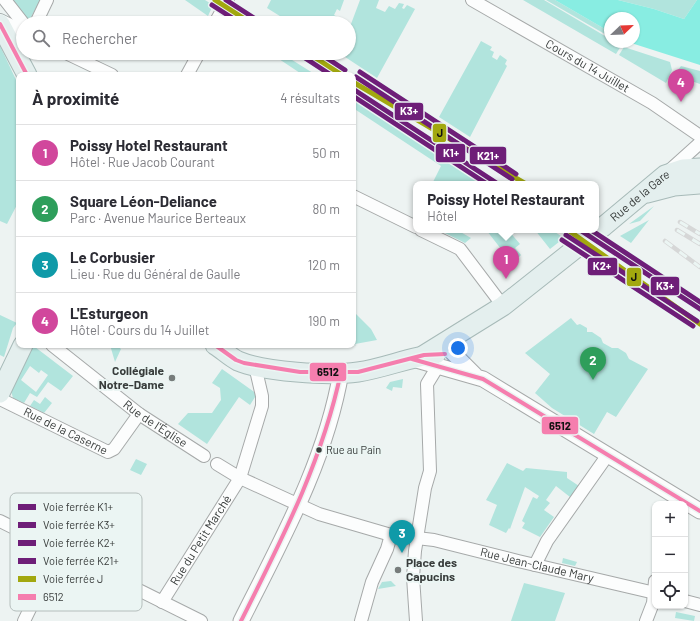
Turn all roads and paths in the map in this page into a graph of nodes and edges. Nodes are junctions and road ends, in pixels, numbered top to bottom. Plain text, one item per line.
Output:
1 (5, 0) edge
2 (47, 0) edge
3 (228, 0) edge
4 (472, 0) edge
5 (18, 16) edge
6 (39, 16) edge
7 (219, 16) edge
8 (0, 20) edge
9 (0, 24) edge
10 (16, 28) edge
11 (16, 54) edge
12 (19, 60) edge
13 (81, 60) edge
14 (195, 60) edge
15 (25, 72) edge
16 (106, 72) edge
17 (189, 72) edge
18 (700, 136) edge
19 (700, 143) edge
20 (700, 168) edge
21 (700, 176) edge
22 (666, 181) junction
23 (700, 184) edge
24 (356, 197) edge
25 (413, 226) edge
26 (599, 230) edge
27 (427, 233) edge
28 (595, 233) edge
29 (503, 306) junction
30 (449, 347) junction
31 (22, 348) edge
32 (56, 348) edge
33 (220, 348) edge
34 (425, 360) junction
35 (255, 366) junction
36 (341, 372) junction
37 (476, 376) junction
38 (0, 392) edge
39 (0, 399) edge
40 (139, 414) junction
41 (204, 456) dead end
42 (607, 456) junction
43 (218, 464) dead end
44 (240, 478) junction
45 (678, 501) edge
46 (299, 505) junction
47 (688, 506) edge
48 (700, 511) edge
49 (0, 521) edge
50 (10, 526) edge
51 (391, 535) junction
52 (418, 538) junction
53 (535, 565) junction
54 (652, 588) edge
55 (142, 592) edge
56 (162, 602) junction
57 (688, 602) edge
58 (700, 605) edge
59 (652, 606) edge
60 (29, 611) edge
61 (24, 621) edge
62 (201, 621) edge
63 (241, 621) edge
64 (361, 621) edge
65 (416, 621) edge
66 (646, 621) edge

1 - 5 street
2 - 6 street
3 - 7 street
4 - 18 street, Cours du 14 Juillet
8 - 10 street
9 - 11 main road
12 - 15 main road
13 - 16 street
14 - 17 street
19 - 22 street, Rue de la Gare
20 - 22 main road
21 - 22 street, Rue de la Gare
22 - 23 main road
22 - 26 main road, Rue de la Gare
24 - 25 street
27 - 29 street
28 - 29 main road, Rue de la Gare
29 - 30 main road, Rue de la Gare
30 - 34 main road, Rue de la Gare
30 - 37 street
31 - 38 main road
32 - 40 street, Rue de l'Église
33 - 35 main road, Rue de la Gare
34 - 36 main road, Rue de la Gare
34 - 37 street
34 - 52 street
35 - 36 main road, Rue de la Gare
35 - 44 street, Rue du Petit Marché
36 - 46 street
37 - 42 street
39 - 40 street, Rue de la Caserne
40 - 41 street, Rue de l'Église
42 - 45 street
42 - 53 street
43 - 44 street
44 - 46 street
44 - 56 street, Rue du Petit Marché
46 - 51 street
46 - 63 street
47 - 48 street
49 - 50 street
51 - 52 street
51 - 64 street
52 - 53 street, Rue Jean-Claude Mary
52 - 65 street
53 - 54 street, Rue Jean-Claude Mary
55 - 56 street
56 - 62 street
57 - 58 street
59 - 66 street
60 - 61 street

